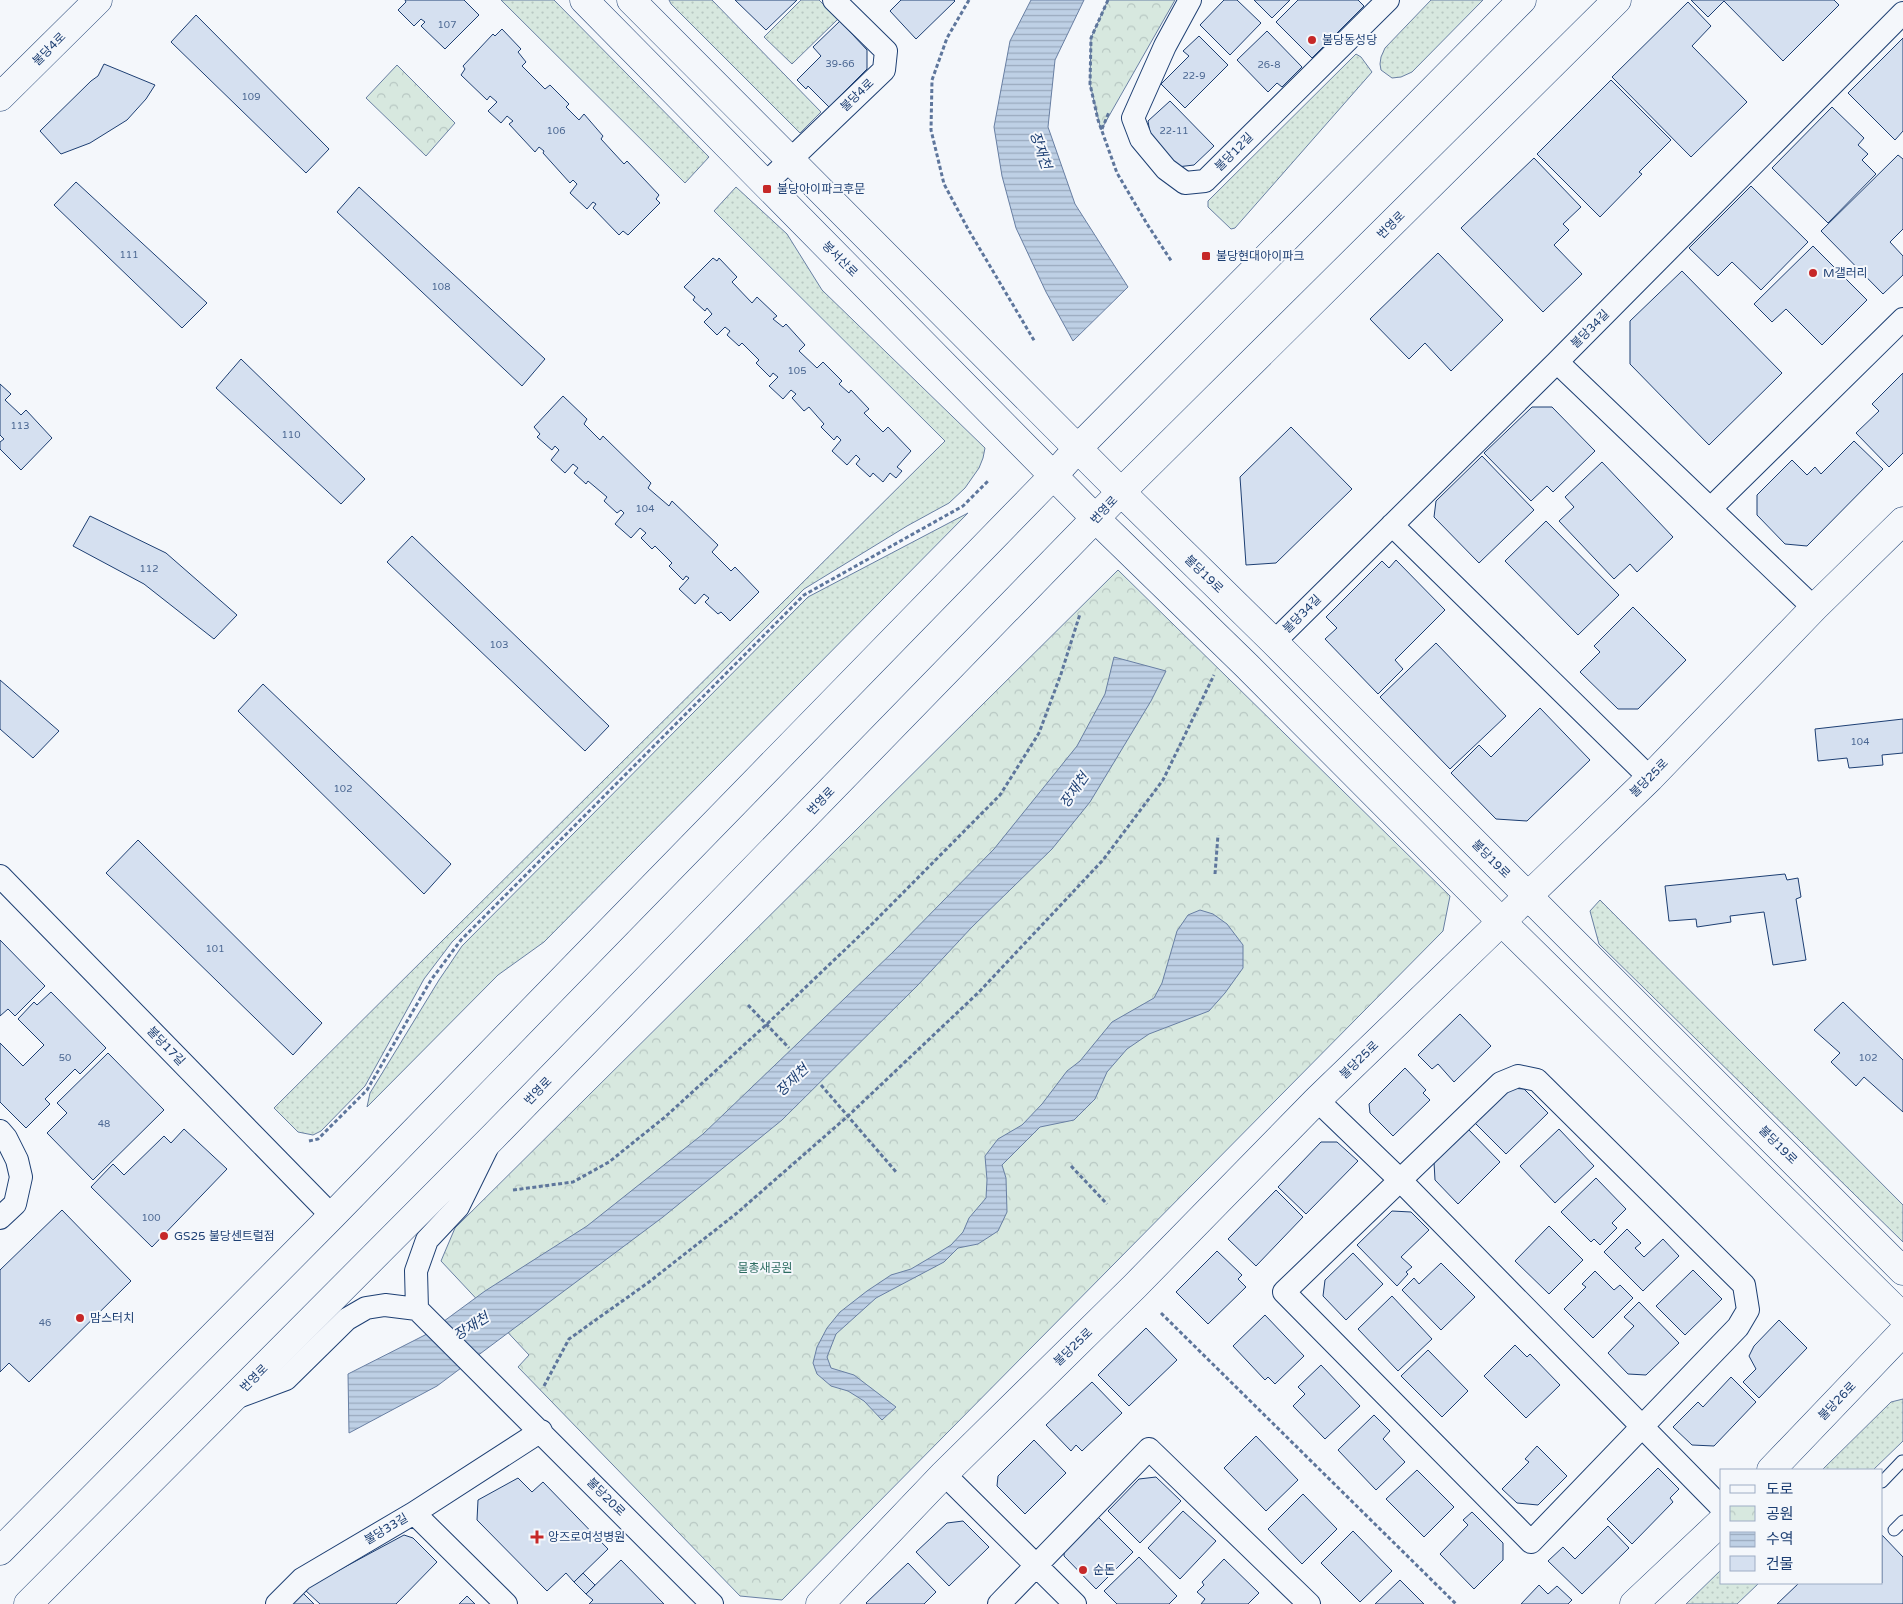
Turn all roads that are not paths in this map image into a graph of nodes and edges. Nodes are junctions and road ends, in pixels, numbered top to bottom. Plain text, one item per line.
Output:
1 (98, 0) edge
2 (584, 0) edge
3 (631, 0) edge
4 (834, 0) edge
5 (1190, 0) edge
6 (1388, 0) edge
7 (1522, 0) edge
8 (1617, 0) edge
9 (1903, 13) edge
10 (0, 97) edge
11 (790, 160) junction
12 (765, 184) junction
13 (1903, 318) edge
14 (1557, 362) junction
15 (1078, 448) junction
16 (1054, 476) junction
17 (1121, 492) junction
18 (1711, 508) junction
19 (1096, 519) junction
20 (1903, 521) edge
21 (1392, 525) junction
22 (1814, 608) junction
23 (1274, 642) junction
24 (1650, 778) junction
25 (0, 876) edge
26 (1527, 895) junction
27 (1501, 921) junction
28 (1317, 1100) junction
29 (0, 1131) edge
30 (493, 1137) junction
31 (1399, 1180) junction
32 (332, 1216) junction
33 (0, 1218) edge
34 (1903, 1271) edge
35 (417, 1308) junction
36 (1903, 1317) edge
37 (1903, 1332) edge
38 (234, 1398) junction
39 (1642, 1427) junction
40 (541, 1431) junction
41 (1903, 1463) edge
42 (1772, 1469) edge
43 (944, 1474) junction
44 (1883, 1481) edge
45 (1720, 1506) edge
46 (414, 1512) junction
47 (1903, 1521) edge
48 (1720, 1523) edge
49 (1894, 1530) dead end
50 (0, 1551) edge
51 (1036, 1566) junction
52 (28, 1604) edge
53 (277, 1604) edge
54 (506, 1604) edge
55 (712, 1604) edge
56 (820, 1604) edge
57 (999, 1604) edge
58 (1075, 1604) edge
59 (1310, 1604) edge
60 (1634, 1604) edge

1 - 10 street, 불당4로
2 - 12 street, 봉서산로
3 - 11 street
4 - 11 street, 불당4로
5 - 6 street, 불당12길
7 - 15 street
8 - 17 street, 번영로
9 - 14 street, 불당34길
11 - 12 street, 불당4로
11 - 15 street
12 - 16 street, 봉서산로
13 - 18 street
14 - 18 street
14 - 21 street, 불당34길
15 - 16 street
15 - 17 street, 불당19로
16 - 19 street, 봉서산로
16 - 32 street
17 - 19 street, 번영로
17 - 23 street, 불당19로
18 - 22 street
19 - 27 street
19 - 30 street, 번영로
20 - 22 street, 불당25로
21 - 23 street, 불당34길
21 - 24 street
22 - 24 street, 불당25로
23 - 26 street, 불당19로
24 - 26 street, 불당25로
25 - 32 street, 불당17길
26 - 27 street, 불당25로
26 - 34 street, 불당19로
27 - 28 street, 불당25로
27 - 36 street
28 - 31 street
28 - 43 street, 불당25로
29 - 33 street
30 - 35 street
30 - 38 street, 번영로
31 - 39 street
31 - 39 street
31 - 39 street
32 - 50 street
35 - 38 street
35 - 40 street, 불당20로
37 - 42 street, 불당26로
38 - 52 street, 번영로
39 - 45 street
40 - 46 street
40 - 55 street, 불당20로
41 - 44 lane
43 - 51 street
43 - 56 street, 불당25로
46 - 53 street, 불당33길
46 - 54 street, 불당33길
47 - 49 lane
48 - 60 street
51 - 57 street
51 - 58 street
51 - 59 street

